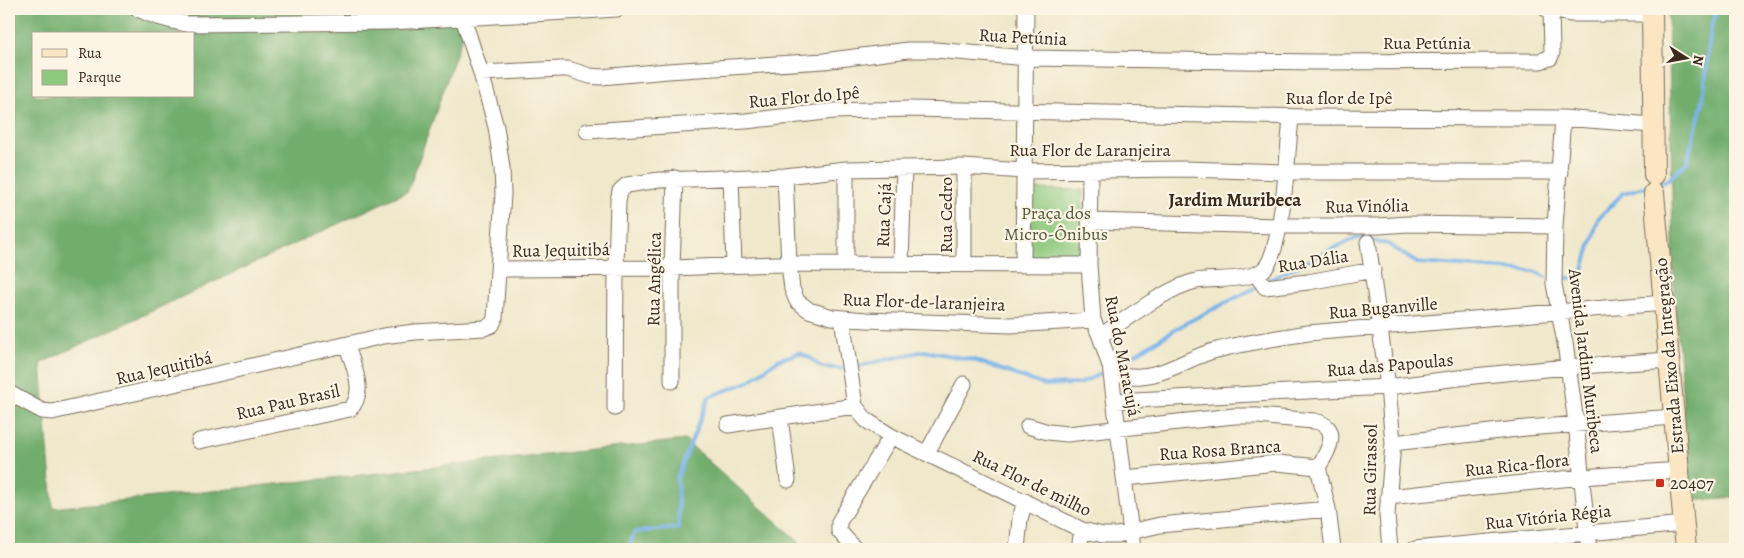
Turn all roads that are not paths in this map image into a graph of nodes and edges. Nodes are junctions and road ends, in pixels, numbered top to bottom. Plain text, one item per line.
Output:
1 (138, 9) edge
2 (610, 9) edge
3 (617, 9) edge
4 (1026, 9) edge
5 (1549, 9) edge
6 (1652, 12) edge
7 (461, 14) edge
8 (1026, 58) junction
9 (481, 73) junction
10 (1025, 112) junction
11 (1291, 117) junction
12 (1563, 118) junction
13 (1653, 125) junction
14 (587, 131) dead end
15 (964, 167) junction
16 (904, 168) junction
17 (846, 169) junction
18 (1090, 170) junction
19 (1025, 171) junction
20 (1285, 172) junction
21 (1560, 172) junction
22 (785, 176) junction
23 (731, 177) junction
24 (675, 178) junction
25 (1090, 221) junction
26 (1279, 226) junction
27 (1555, 226) junction
28 (1368, 242) dead end
29 (846, 263) junction
30 (964, 263) junction
31 (789, 264) junction
32 (901, 264) junction
33 (1023, 264) junction
34 (734, 265) junction
35 (1089, 265) junction
36 (616, 268) junction
37 (672, 268) junction
38 (498, 269) junction
39 (1373, 270) junction
40 (1256, 274) junction
41 (1664, 303) junction
42 (1560, 312) junction
43 (842, 318) junction
44 (1093, 320) junction
45 (1379, 327) junction
46 (1100, 336) junction
47 (347, 346) junction
48 (1669, 360) junction
49 (1568, 367) junction
50 (1110, 370) junction
51 (672, 381) dead end
52 (964, 384) dead end
53 (1388, 387) junction
54 (9, 392) edge
55 (1115, 401) junction
56 (855, 406) junction
57 (615, 408) dead end
58 (1674, 417) junction
59 (780, 418) junction
60 (1576, 423) junction
61 (728, 425) dead end
62 (1028, 426) dead end
63 (1118, 428) junction
64 (891, 436) junction
65 (198, 441) dead end
66 (1393, 443) junction
67 (928, 453) junction
68 (1318, 467) junction
69 (1679, 470) junction
70 (1582, 477) junction
71 (1125, 478) junction
72 (788, 480) dead end
73 (1388, 497) junction
74 (1025, 501) junction
75 (1328, 509) junction
76 (1684, 524) junction
77 (1082, 530) junction
78 (1131, 531) junction
79 (1587, 532) junction
80 (855, 549) edge
81 (1018, 549) edge
82 (1080, 549) edge
83 (1133, 549) edge
84 (1333, 549) edge
85 (1390, 549) edge
86 (1415, 549) edge
87 (1589, 549) edge
88 (1686, 549) edge

1 - 7 street
2 - 3 street
2 - 7 street
4 - 8 street
5 - 6 street
5 - 8 street, Rua Petúnia
6 - 13 main road, Estrada Eixo da Integração
7 - 9 street
8 - 9 street, Rua Petúnia
8 - 10 street
9 - 38 street
10 - 11 street, Rua flor de Ipê
10 - 14 street, Rua Flor do Ipê
10 - 19 street
11 - 12 street, Rua flor de Ipê
11 - 20 street
12 - 13 street, Rua flor de Ipê
12 - 21 street, Avenida Jardim Muribeca
13 - 41 main road, Estrada Eixo da Integração
15 - 16 street, Rua Flor de Laranjeira
15 - 19 street, Rua Flor de Laranjeira
15 - 30 street, Rua Cedro
16 - 17 street, Rua Flor de Laranjeira
16 - 32 street, Rua Cajá
17 - 22 street, Rua Flor de Laranjeira
17 - 29 street
18 - 19 street, Rua Flor de Laranjeira
18 - 20 street, Rua Flor de Laranjeira
18 - 25 street, Rua do Maracujá
19 - 33 street
20 - 21 street, Rua Flor de Laranjeira
20 - 26 street
21 - 27 street, Avenida Jardim Muribeca
22 - 23 street, Rua Flor de Laranjeira
22 - 31 street, Rua Flor-de-laranjeira
23 - 24 street, Rua Flor de Laranjeira
23 - 34 street
24 - 36 street, Rua Flor de Laranjeira
24 - 37 street, Rua Angélica
25 - 26 street, Rua Vinólia
25 - 35 street, Rua do Maracujá
26 - 27 street, Rua Vinólia
26 - 40 street
27 - 42 street, Avenida Jardim Muribeca
28 - 39 street, Rua Girassol
29 - 31 street, Rua Jequitibá
29 - 32 street, Rua Jequitibá
30 - 32 street, Rua Jequitibá
30 - 33 street, Rua Jequitibá
31 - 34 street, Rua Jequitibá
31 - 43 street, Rua Flor-de-laranjeira
33 - 35 street, Rua Jequitibá
34 - 37 street, Rua Jequitibá
35 - 44 street, Rua do Maracujá
36 - 37 street, Rua Jequitibá
36 - 38 street, Rua Jequitibá
36 - 57 street
37 - 51 street, Rua Angélica
38 - 47 street, Rua Jequitibá
39 - 40 street, Rua Dália
39 - 45 street, Rua Girassol
40 - 46 street, Rua Dália
41 - 42 street, Rua Buganville
41 - 48 main road, Estrada Eixo da Integração
42 - 45 street, Rua Buganville
42 - 49 street, Avenida Jardim Muribeca
43 - 44 street, Rua Flor-de-laranjeira
43 - 56 street
44 - 46 street, Rua do Maracujá
45 - 50 street, Rua Buganville
45 - 53 street, Rua Girassol
46 - 50 street, Rua do Maracujá
47 - 54 street, Rua Jequitibá
47 - 65 street, Rua Pau Brasil
48 - 49 street, Rua das Papoulas
48 - 58 main road, Estrada Eixo da Integração
49 - 53 street, Rua das Papoulas
49 - 60 street, Avenida Jardim Muribeca
50 - 55 street, Rua do Maracujá
52 - 67 street
53 - 55 street, Rua das Papoulas
53 - 66 street, Rua Girassol
55 - 63 street, Rua do Maracujá
56 - 59 street
56 - 64 street, Rua Flor de milho
58 - 60 street
58 - 69 main road, Estrada Eixo da Integração
59 - 61 street
59 - 72 street
60 - 66 street
60 - 70 street, Avenida Jardim Muribeca
62 - 63 street
63 - 68 street
63 - 71 street, Rua do Maracujá
64 - 67 street, Rua Flor de milho
64 - 80 street
66 - 73 street, Rua Girassol
67 - 74 street, Rua Flor de milho
68 - 71 street, Rua Rosa Branca
68 - 75 street
69 - 70 street, Rua Rica-flora
69 - 76 main road, Estrada Eixo da Integração
70 - 73 street, Rua Rica-flora
70 - 79 street, Avenida Jardim Muribeca
71 - 78 street, Rua do Maracujá
73 - 85 street, Rua Girassol
74 - 77 street, Rua Flor de milho
74 - 81 street
75 - 78 street, Rua Flor de milho
75 - 84 street
76 - 79 street, Rua Vitória Régia
76 - 88 main road, Estrada Eixo da Integração
77 - 78 street, Rua Flor de milho
77 - 82 street
78 - 83 street, Rua do Maracujá
79 - 86 street, Rua Vitória Régia
79 - 87 street, Avenida Jardim Muribeca

